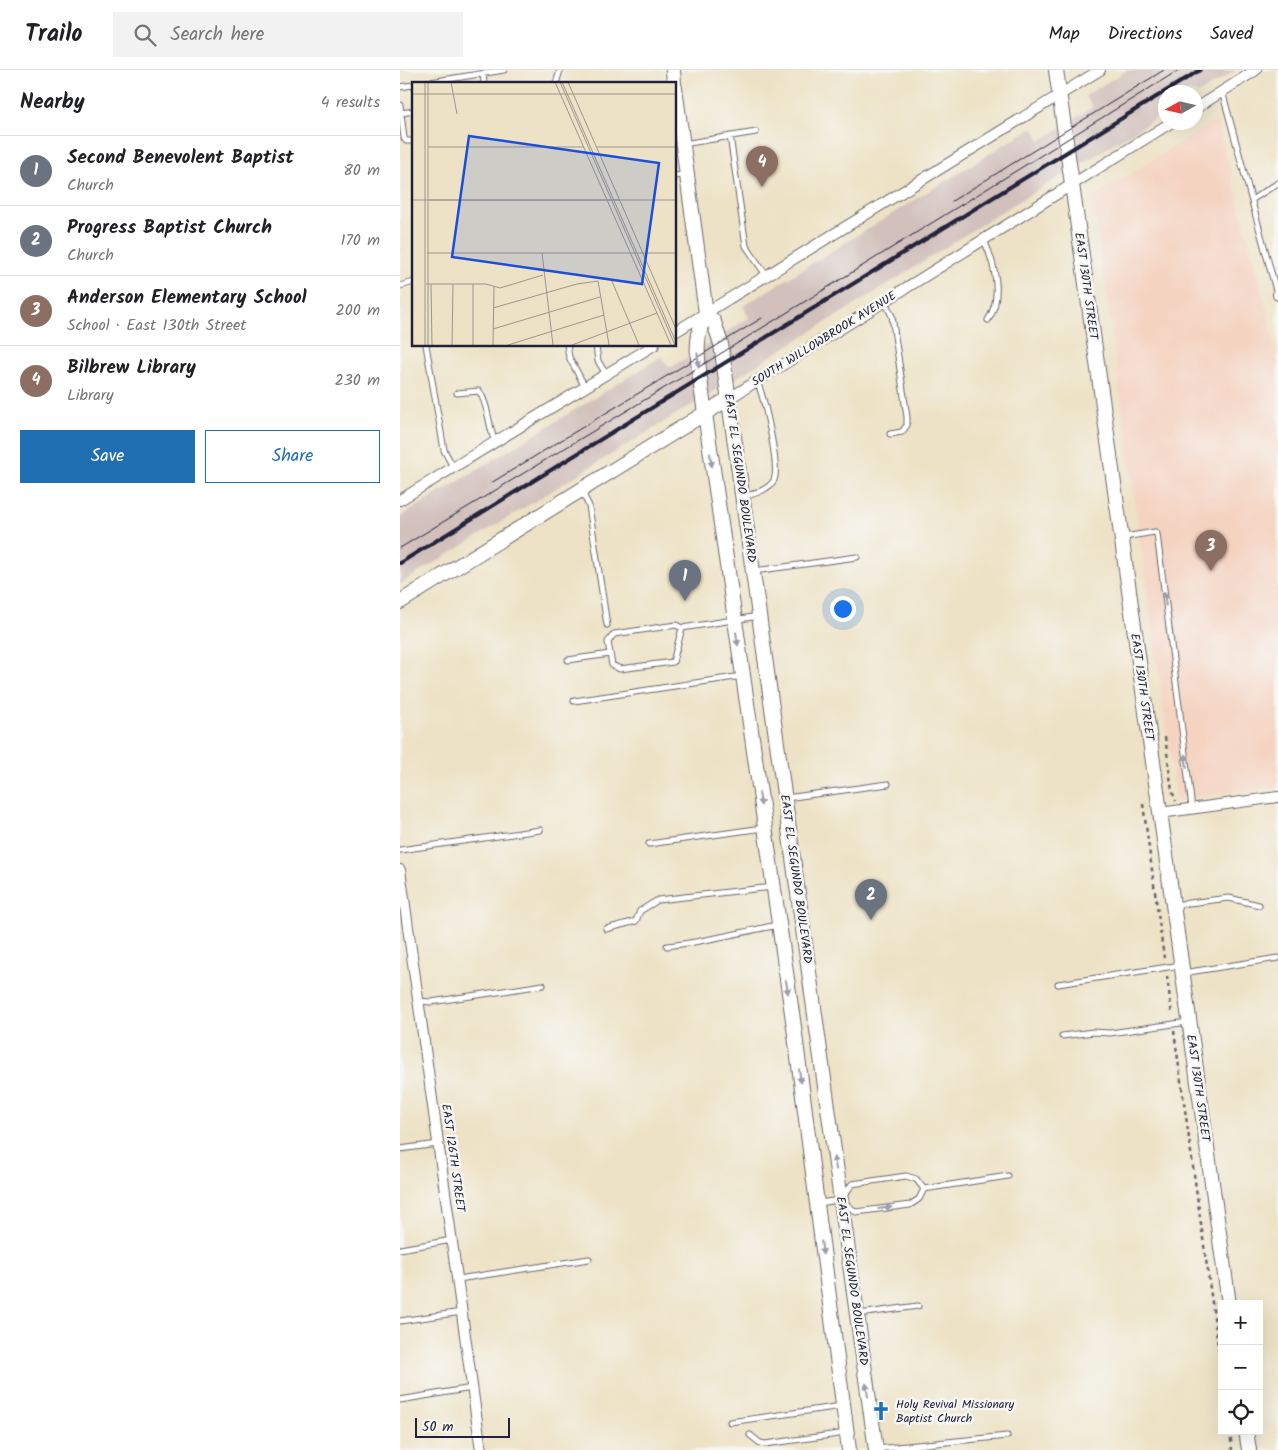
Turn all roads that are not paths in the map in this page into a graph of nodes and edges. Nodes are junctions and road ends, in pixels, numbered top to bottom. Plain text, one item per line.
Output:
1 (504, 70) edge
2 (1056, 70) edge
3 (1100, 70) edge
4 (1256, 70) edge
5 (483, 73) junction
6 (430, 82) edge
7 (484, 82) edge
8 (1222, 91) junction
9 (676, 95) edge
10 (1059, 95) junction
11 (1203, 103) edge
12 (400, 105) edge
13 (401, 113) edge
14 (1159, 130) edge
15 (756, 132) dead end
16 (730, 136) junction
17 (402, 138) edge
18 (683, 144) junction
19 (681, 175) edge
20 (1278, 183) edge
21 (1072, 185) junction
22 (1253, 199) junction
23 (984, 240) junction
24 (766, 276) junction
25 (1278, 294) edge
26 (885, 302) junction
27 (706, 313) junction
28 (988, 320) dead end
29 (676, 331) edge
30 (426, 346) edge
31 (567, 346) edge
32 (596, 346) edge
33 (652, 346) edge
34 (606, 374) junction
35 (756, 381) junction
36 (585, 387) junction
37 (457, 393) dead end
38 (728, 398) junction
39 (704, 412) junction
40 (890, 434) dead end
41 (495, 442) junction
42 (453, 467) junction
43 (581, 489) junction
44 (743, 497) junction
45 (400, 500) edge
46 (1121, 538) junction
47 (857, 557) dead end
48 (754, 571) junction
49 (400, 602) edge
50 (760, 616) junction
51 (734, 619) junction
52 (607, 625) dead end
53 (682, 628) junction
54 (610, 654) junction
55 (568, 660) dead end
56 (742, 676) junction
57 (574, 701) dead end
58 (888, 784) dead end
59 (1278, 797) edge
60 (785, 798) junction
61 (1192, 805) junction
62 (1160, 813) junction
63 (764, 828) junction
64 (540, 830) dead end
65 (649, 844) dead end
66 (400, 850) edge
67 (400, 870) edge
68 (773, 887) junction
69 (1173, 905) junction
70 (1259, 905) dead end
71 (779, 925) junction
72 (606, 929) dead end
73 (667, 946) dead end
74 (1278, 958) edge
75 (1182, 969) junction
76 (1058, 984) dead end
77 (543, 985) dead end
78 (418, 1001) junction
79 (1189, 1022) junction
80 (1062, 1036) dead end
81 (438, 1144) junction
82 (400, 1149) edge
83 (1008, 1176) dead end
84 (924, 1188) junction
85 (841, 1200) junction
86 (816, 1203) junction
87 (452, 1240) junction
88 (400, 1249) edge
89 (589, 1259) dead end
90 (457, 1279) junction
91 (1227, 1300) edge
92 (918, 1306) dead end
93 (462, 1312) junction
94 (856, 1314) junction
95 (400, 1321) edge
96 (472, 1388) junction
97 (400, 1400) edge
98 (842, 1406) junction
99 (730, 1422) dead end
100 (846, 1433) junction
101 (750, 1435) dead end
102 (1247, 1435) edge
103 (1007, 1436) dead end
104 (481, 1450) edge
105 (849, 1450) edge
106 (876, 1450) edge
107 (1249, 1450) edge

1 - 5 lane
2 - 10 main road, EAST 130TH STREET
3 - 10 street
4 - 8 street
5 - 6 lane
5 - 7 lane
8 - 11 street
8 - 22 lane
9 - 18 main road, EAST EL SEGUNDO BOULEVARD
10 - 21 main road, EAST 130TH STREET
10 - 24 street
12 - 13 lane
13 - 17 lane
14 - 21 street, SOUTH WILLOWBROOK AVENUE
15 - 16 lane
16 - 18 lane
16 - 24 lane
18 - 19 main road, EAST EL SEGUNDO BOULEVARD
19 - 27 main road, EAST EL SEGUNDO BOULEVARD
20 - 22 lane
21 - 23 street, SOUTH WILLOWBROOK AVENUE
21 - 46 main road, EAST 130TH STREET
22 - 25 lane
23 - 26 street, SOUTH WILLOWBROOK AVENUE
23 - 28 lane
24 - 27 street
26 - 35 street, SOUTH WILLOWBROOK AVENUE
26 - 40 lane
27 - 29 street
27 - 38 main road, EAST EL SEGUNDO BOULEVARD
27 -> 39 main road, EAST EL SEGUNDO BOULEVARD
30 - 42 lane
31 - 36 lane
32 - 34 lane
33 - 34 street
34 - 36 street
35 - 38 street, SOUTH WILLOWBROOK AVENUE
35 - 44 lane
36 - 41 street
37 - 41 lane
38 - 39 main road, SOUTH WILLOWBROOK AVENUE
38 - 44 main road, EAST EL SEGUNDO BOULEVARD
39 - 43 main road, SOUTH WILLOWBROOK AVENUE
39 -> 51 main road, EAST EL SEGUNDO BOULEVARD
41 - 42 street
42 - 45 street
43 - 49 main road, SOUTH WILLOWBROOK AVENUE
43 - 52 lane
44 - 48 main road, EAST EL SEGUNDO BOULEVARD
61 -> 46 lane
46 - 62 main road, EAST 130TH STREET
47 - 48 lane
48 - 50 main road, EAST EL SEGUNDO BOULEVARD
50 - 51 lane
50 - 60 main road, EAST EL SEGUNDO BOULEVARD
51 - 53 lane
51 -> 56 main road, EAST EL SEGUNDO BOULEVARD
53 - 54 lane
53 - 54 lane
54 - 55 lane
56 - 57 lane
56 -> 63 main road, EAST EL SEGUNDO BOULEVARD
58 - 60 lane
59 - 61 street
85 -> 60 main road, EAST EL SEGUNDO BOULEVARD
61 - 62 street
62 - 69 main road, EAST 130TH STREET
63 - 65 lane
63 - 68 main road, EAST EL SEGUNDO BOULEVARD
64 - 66 lane
67 - 78 street, EAST 126TH STREET
68 - 71 main road, EAST EL SEGUNDO BOULEVARD
68 - 72 lane
69 - 70 lane
69 - 75 main road, EAST 130TH STREET
71 - 73 lane
71 -> 86 main road, EAST EL SEGUNDO BOULEVARD
74 - 75 lane
75 - 76 lane
75 - 79 main road, EAST 130TH STREET
77 - 78 lane
78 - 81 street, EAST 126TH STREET
79 - 80 lane
79 - 91 main road, EAST 130TH STREET
81 - 82 lane
81 - 87 street, EAST 126TH STREET
83 - 84 lane
84 - 85 lane
85 -> 84 lane
85 - 86 lane
85 - 94 main road, EAST EL SEGUNDO BOULEVARD
86 -> 98 main road, EAST EL SEGUNDO BOULEVARD
87 - 88 lane
87 - 90 street, EAST 126TH STREET
89 - 90 lane
90 - 93 street, EAST 126TH STREET
92 - 94 lane
93 - 95 lane
93 - 96 street, EAST 126TH STREET
106 -> 94 main road, EAST EL SEGUNDO BOULEVARD
96 - 97 lane
96 - 104 street, EAST 126TH STREET
98 - 99 lane
98 - 100 main road, EAST EL SEGUNDO BOULEVARD
100 - 101 lane
100 - 105 main road, EAST EL SEGUNDO BOULEVARD
102 - 107 main road
103 - 106 lane

